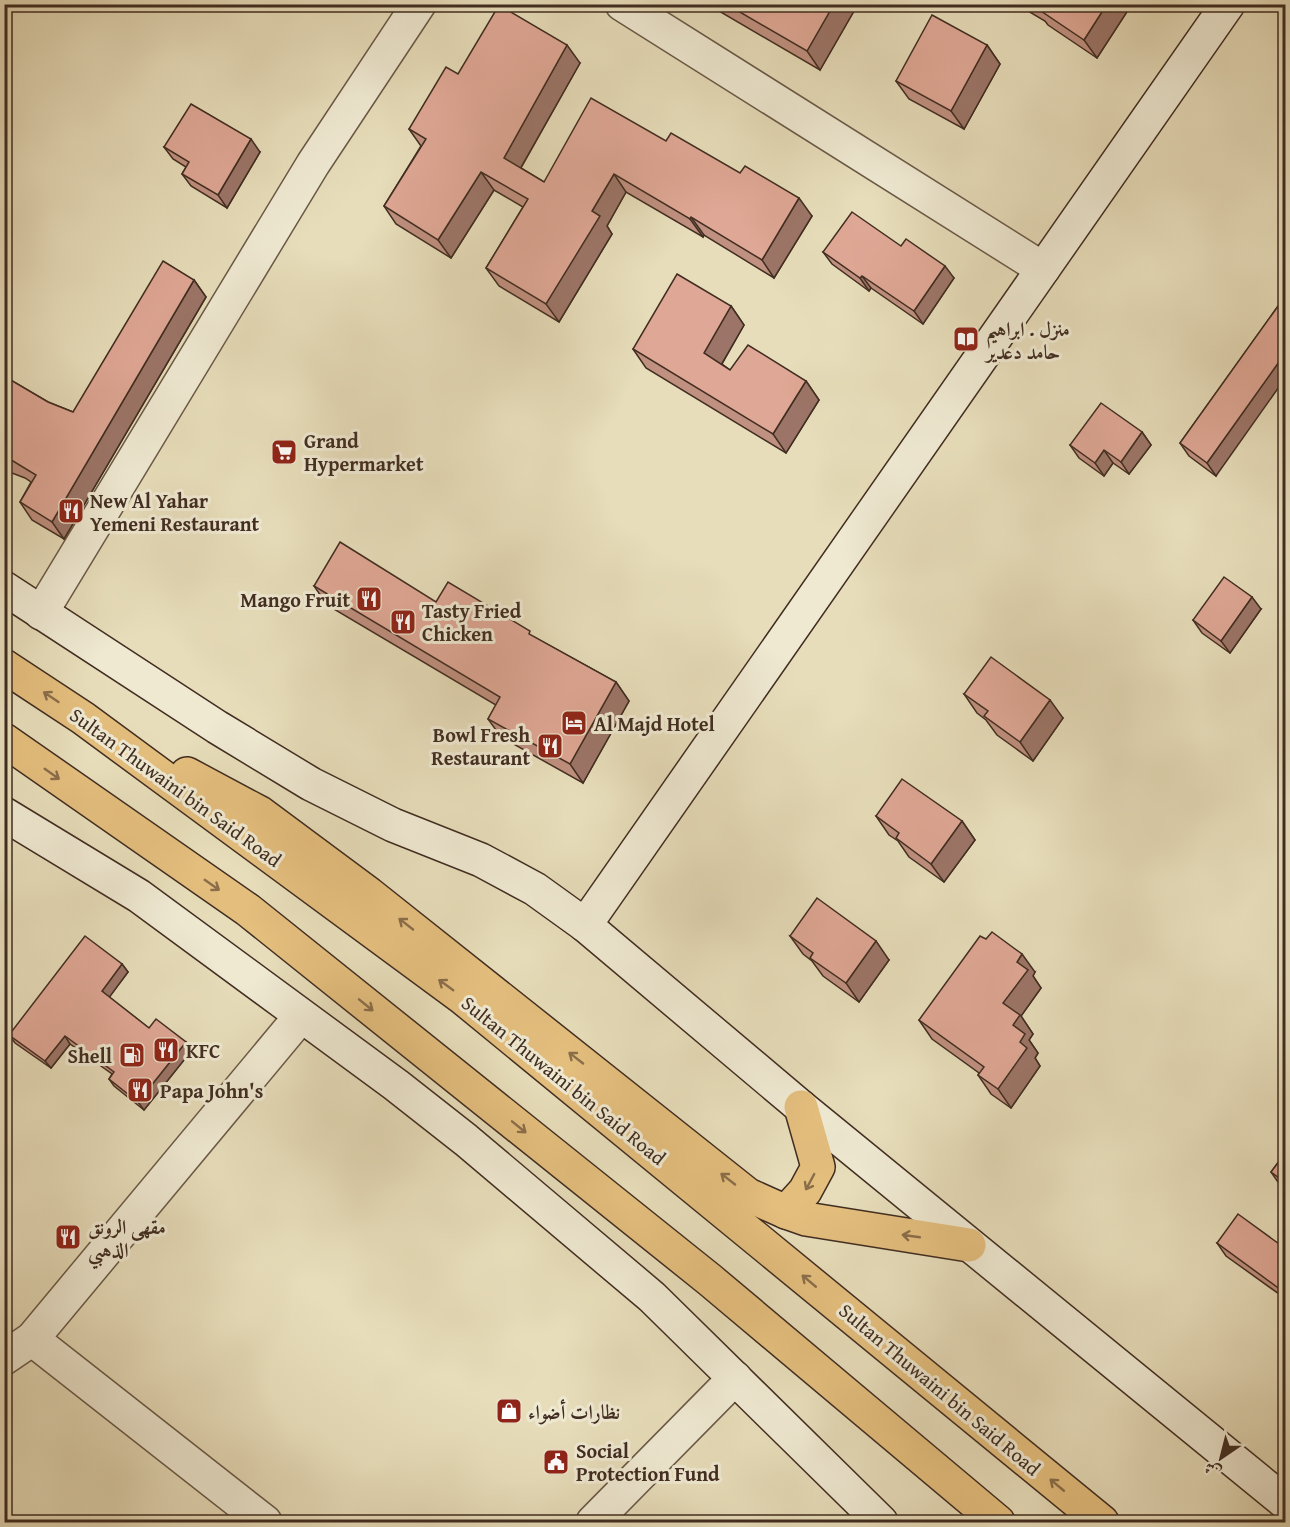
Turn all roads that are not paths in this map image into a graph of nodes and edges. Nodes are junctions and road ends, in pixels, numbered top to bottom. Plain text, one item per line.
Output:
1 (419, 4) edge
2 (622, 4) edge
3 (1228, 4) edge
4 (1043, 269) junction
5 (4, 588) edge
6 (41, 613) junction
7 (4, 666) edge
8 (83, 718) junction
9 (4, 740) edge
10 (4, 814) edge
11 (585, 925) junction
12 (301, 1016) junction
13 (801, 1107) junction
14 (786, 1212) junction
15 (969, 1245) junction
16 (32, 1340) junction
17 (4, 1358) edge
18 (735, 1378) junction
19 (1286, 1503) edge
20 (265, 1522) edge
21 (593, 1522) edge
22 (881, 1522) edge
23 (998, 1522) edge
24 (1102, 1522) edge

1 - 6 street
2 - 4 street
3 - 4 street
4 - 11 street
5 - 6 street
6 - 11 street
8 -> 7 highway, Sultan Thuwaini bin Said Road
14 -> 8 highway
24 -> 8 highway, Sultan Thuwaini bin Said Road
9 -> 23 highway
10 - 12 street
11 - 13 street
12 - 16 street
12 - 18 street
13 -> 14 highway
13 - 15 street
15 -> 14 highway
15 - 19 street
16 - 17 street
16 - 20 street
18 - 21 street
18 - 22 street

